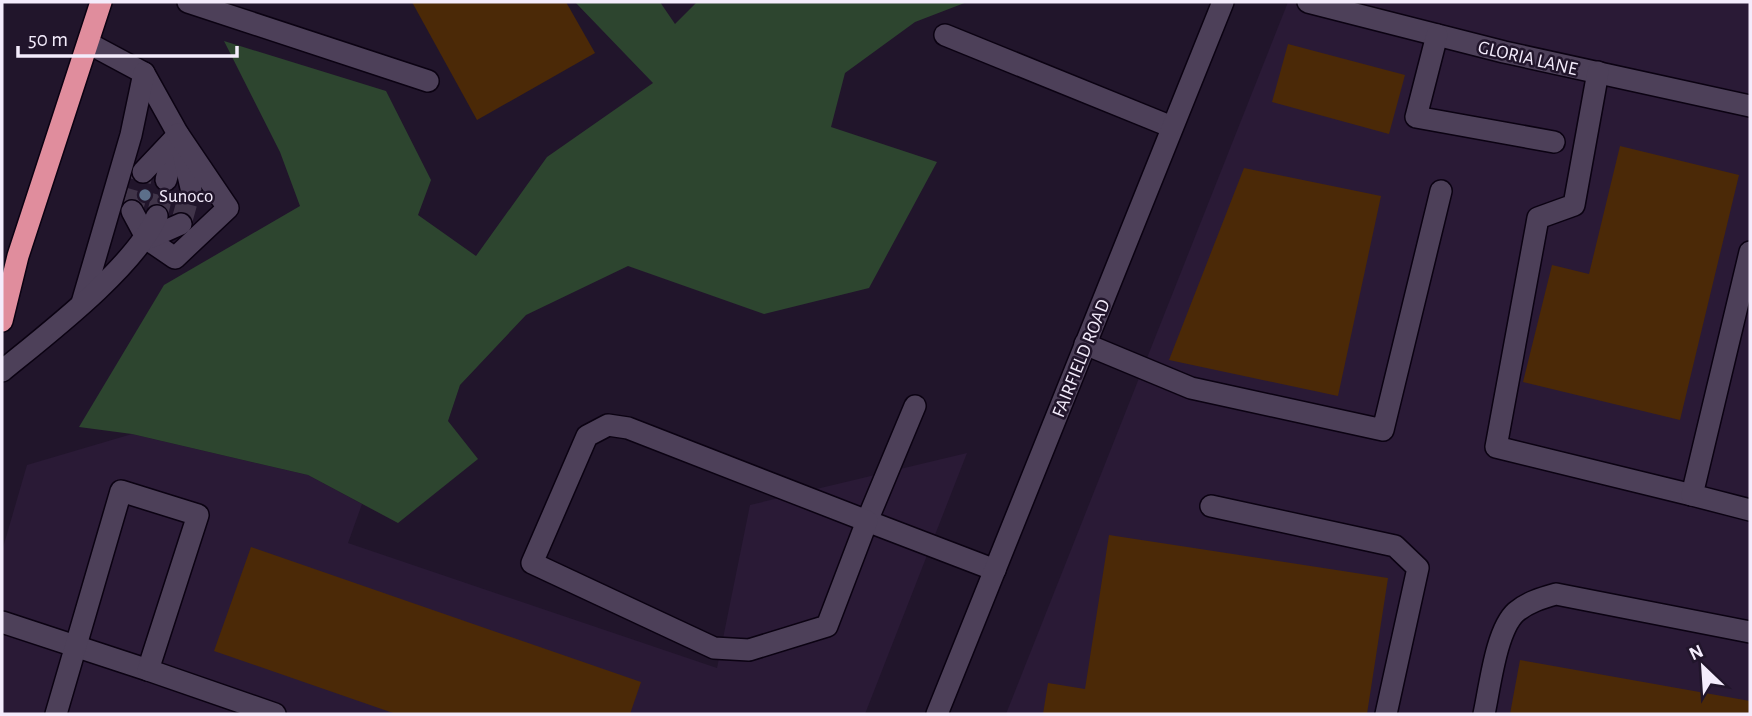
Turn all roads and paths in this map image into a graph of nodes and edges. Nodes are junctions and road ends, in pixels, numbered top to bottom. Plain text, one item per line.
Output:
1 (101, 2) edge
2 (188, 2) edge
3 (1223, 2) edge
4 (1308, 2) edge
5 (945, 35) dead end
6 (1437, 35) junction
7 (88, 43) junction
8 (1598, 72) junction
9 (144, 73) junction
10 (428, 81) dead end
11 (1750, 106) edge
12 (1172, 127) junction
13 (178, 134) junction
14 (1554, 142) dead end
15 (143, 172) tunnel mouth
16 (166, 180) tunnel mouth
17 (191, 188) tunnel mouth
18 (1441, 191) dead end
19 (132, 211) tunnel mouth
20 (156, 216) tunnel mouth
21 (181, 224) dead end
22 (147, 239) junction
23 (1750, 252) edge
24 (82, 303) junction
25 (2, 321) edge
26 (1086, 344) junction
27 (2, 371) edge
28 (915, 406) dead end
29 (1692, 495) junction
30 (1211, 506) dead end
31 (1750, 510) edge
32 (867, 521) junction
33 (995, 570) junction
34 (2, 622) edge
35 (1750, 632) edge
36 (75, 644) junction
37 (148, 670) junction
38 (56, 714) edge
39 (275, 714) edge
40 (937, 714) edge
41 (1386, 714) edge
42 (1484, 714) edge

1 - 7 highway
2 - 10 street
3 - 12 street, FAIRFIELD ROAD
4 - 6 street, GLORIA LANE
5 - 12 street
6 - 8 street, GLORIA LANE
6 - 14 street
7 - 9 street
7 - 25 highway
8 - 11 street, GLORIA LANE
8 - 29 street
9 - 13 street
9 - 24 street
12 - 26 street, FAIRFIELD ROAD
13 - 15 street
13 - 16 street
13 - 17 street
13 - 22 street
18 - 26 street
19 - 22 street
20 - 22 street
21 - 22 street
22 - 24 street
23 - 29 street
24 - 27 street
26 - 33 street, FAIRFIELD ROAD
28 - 32 street
29 - 31 street
30 - 41 street
32 - 32 street
32 - 33 street
33 - 40 street, FAIRFIELD ROAD
34 - 36 street
35 - 42 street
36 - 37 street
36 - 37 street
36 - 38 street
37 - 39 street

